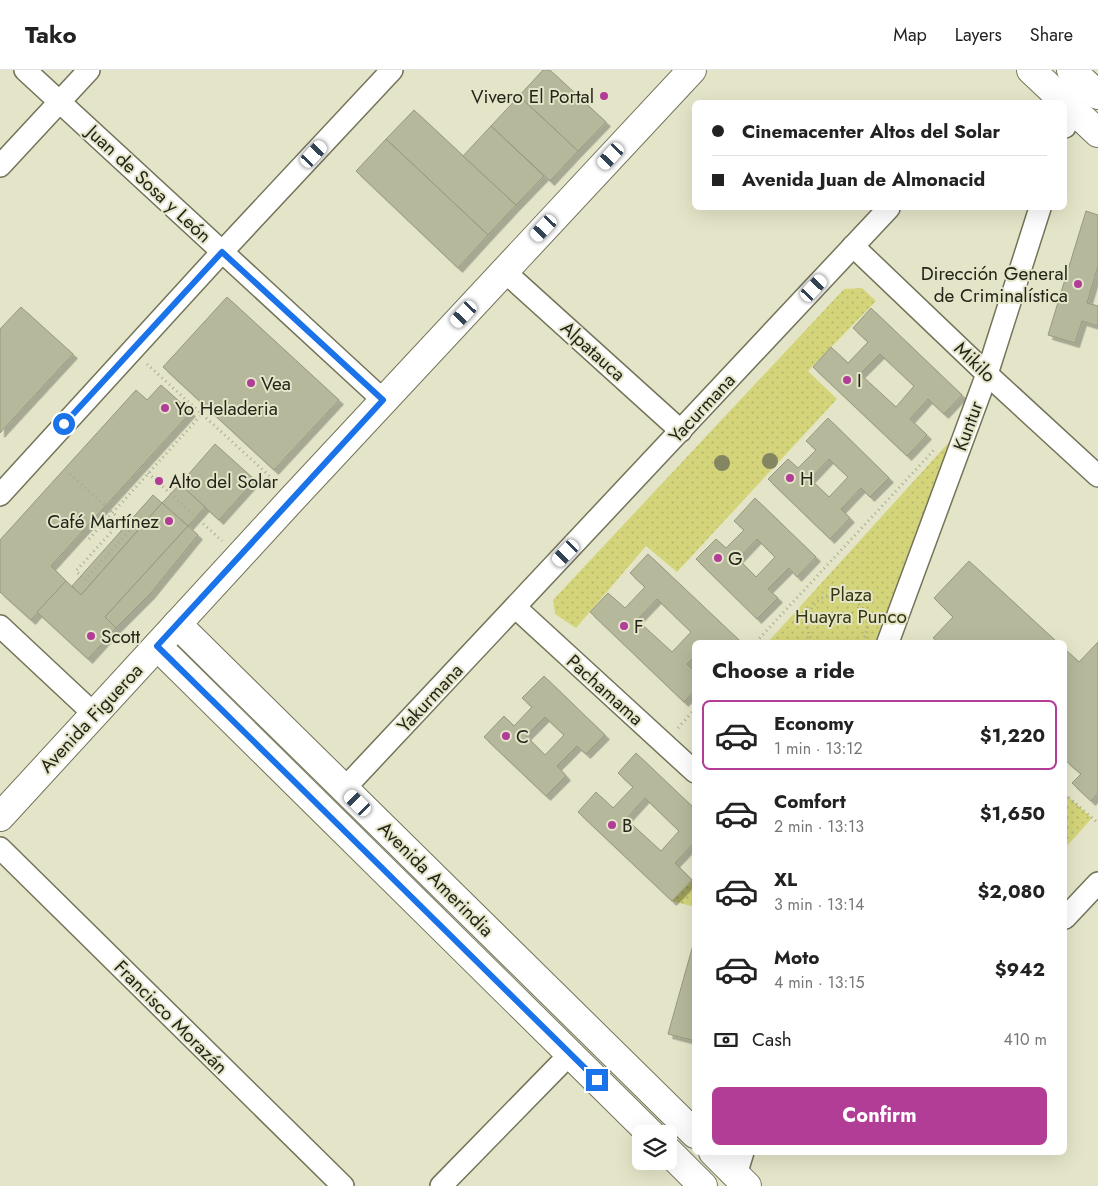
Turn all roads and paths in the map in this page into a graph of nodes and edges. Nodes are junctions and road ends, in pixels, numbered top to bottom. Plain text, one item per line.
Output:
1 (25, 70) edge
2 (89, 70) edge
3 (392, 70) edge
4 (692, 70) edge
5 (1031, 70) edge
6 (1083, 78) edge
7 (1054, 100) edge
8 (60, 102) junction
9 (1068, 118) edge
10 (1098, 133) edge
11 (0, 166) edge
12 (887, 210) edge
13 (1039, 210) edge
14 (853, 246) junction
15 (222, 252) junction
16 (504, 270) junction
17 (132, 350) junction
18 (988, 374) junction
19 (383, 400) junction
20 (202, 414) junction
21 (681, 431) junction
22 (937, 447) dead end
23 (70, 474) dead end
24 (148, 474) junction
25 (1098, 476) edge
26 (0, 495) edge
27 (293, 498) junction
28 (104, 522) junction
29 (89, 539) dead end
30 (239, 556) junction
31 (515, 607) junction
32 (177, 624) junction
33 (0, 626) edge
34 (868, 626) dead end
35 (758, 640) edge
36 (812, 640) edge
37 (889, 640) edge
38 (157, 646) junction
39 (94, 714) junction
40 (692, 769) edge
41 (344, 789) junction
42 (1067, 796) edge
43 (0, 817) edge
44 (1098, 823) edge
45 (0, 848) edge
46 (1098, 884) edge
47 (1067, 916) edge
48 (570, 1054) junction
49 (642, 1125) edge
50 (692, 1131) edge
51 (718, 1155) edge
52 (677, 1160) edge
53 (742, 1171) edge
54 (343, 1186) edge
55 (441, 1186) edge
56 (704, 1186) edge

1 - 8 street, Juan de Sosa y León
2 - 8 street
3 - 15 street
4 - 16 street, Avenida Figueroa
5 - 7 street
6 - 9 street
8 - 11 street
8 - 15 street, Juan de Sosa y León
9 - 10 street
12 - 14 street, Yacurmana
13 - 18 street, Kuntur
14 - 18 street, Mikilo
14 - 21 street, Yacurmana
15 - 17 street
15 - 19 street, Juan de Sosa y León
16 - 19 street, Avenida Figueroa
16 - 21 street, Alpatauca
17 - 20 path
17 - 26 street
18 - 25 street, Mikilo
18 - 37 street, Kuntur
19 - 27 street, Avenida Figueroa
20 - 24 path
20 - 27 path
21 - 31 street, Yacurmana
22 - 35 path
23 - 28 path, bridge
24 - 28 path
24 - 30 path
27 - 30 street, Avenida Figueroa
28 - 29 path
30 - 32 street, Avenida Figueroa
31 - 40 street, Pachamama
31 - 41 street, Yakurmana
32 - 38 street, Avenida Figueroa
32 - 41 street, Avenida Amerindia
33 - 39 street
34 - 36 path
38 - 39 street, Avenida Figueroa
38 - 48 street
39 - 43 street, Avenida Figueroa
41 - 50 street, Avenida Amerindia
42 - 44 path
45 - 54 street, Francisco Morazán
46 - 47 street
48 - 49 street
48 - 55 street
51 - 53 street
52 - 56 street

